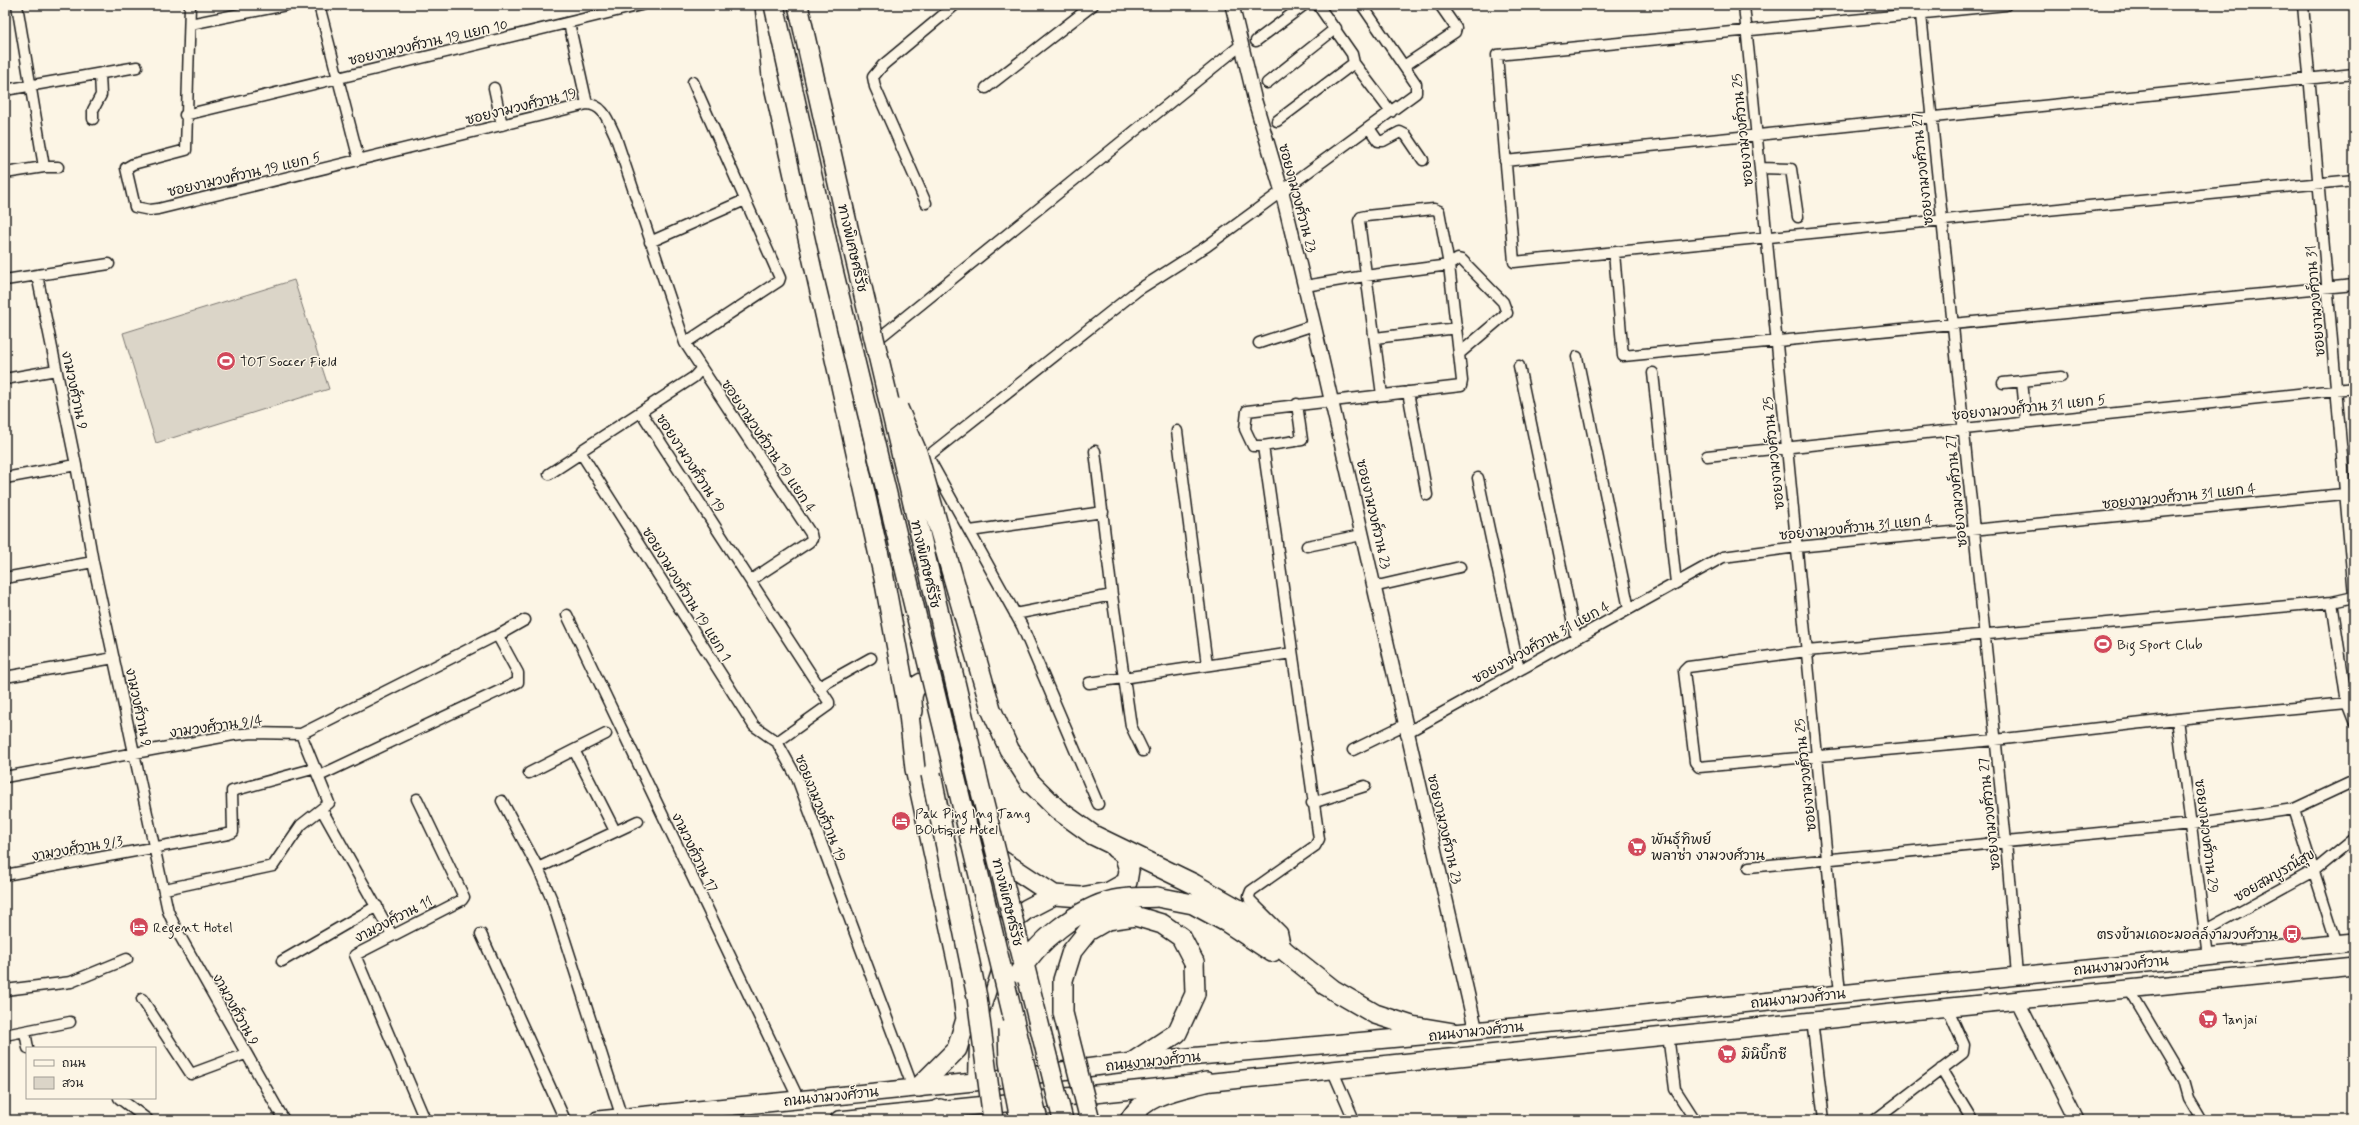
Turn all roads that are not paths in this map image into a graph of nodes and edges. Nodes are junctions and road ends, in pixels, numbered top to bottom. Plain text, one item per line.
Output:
1 (17, 5) edge
2 (190, 5) edge
3 (286, 5) edge
4 (319, 5) edge
5 (641, 5) edge
6 (765, 5) edge
7 (774, 5) edge
8 (793, 5) edge
9 (798, 5) edge
10 (955, 5) edge
11 (1093, 5) edge
12 (1232, 5) edge
13 (1304, 5) edge
14 (1318, 5) edge
15 (1362, 5) edge
16 (1440, 5) edge
17 (1744, 5) edge
18 (2006, 5) edge
19 (2303, 5) edge
20 (1920, 9) edge
21 (190, 24) junction
22 (569, 24) junction
23 (1336, 28) junction
24 (1747, 30) junction
25 (1256, 41) dead end
26 (1241, 45) junction
27 (1354, 64) junction
28 (1404, 66) junction
29 (137, 67) dead end
30 (100, 74) junction
31 (2354, 74) edge
32 (338, 77) junction
33 (2310, 78) junction
34 (693, 82) dead end
35 (1267, 83) dead end
36 (31, 86) junction
37 (494, 88) dead end
38 (986, 88) dead end
39 (5, 90) edge
40 (587, 104) junction
41 (1390, 112) junction
42 (185, 115) junction
43 (93, 118) dead end
44 (1931, 118) junction
45 (1277, 121) dead end
46 (502, 125) junction
47 (1369, 128) junction
48 (1757, 135) junction
49 (359, 160) junction
50 (1423, 160) dead end
51 (1505, 161) junction
52 (44, 167) junction
53 (58, 167) dead end
54 (1760, 168) junction
55 (5, 174) edge
56 (2354, 180) edge
57 (2319, 184) junction
58 (1282, 192) junction
59 (744, 200) junction
60 (926, 202) dead end
61 (1798, 216) dead end
62 (1942, 220) junction
63 (1766, 236) junction
64 (650, 242) junction
65 (1614, 253) junction
66 (109, 264) dead end
67 (1449, 265) junction
68 (37, 275) junction
69 (1365, 276) junction
70 (5, 280) edge
71 (2354, 285) edge
72 (1305, 286) junction
73 (2328, 288) junction
74 (1314, 325) junction
75 (1953, 325) junction
76 (1457, 328) junction
77 (1375, 338) junction
78 (1777, 340) junction
79 (685, 343) junction
80 (1259, 343) dead end
81 (867, 348) junction
82 (1460, 353) junction
83 (1577, 357) dead end
84 (1519, 366) dead end
85 (701, 368) junction
86 (56, 370) junction
87 (883, 372) junction
88 (1653, 373) dead end
89 (2061, 377) dead end
90 (5, 379) edge
91 (2022, 381) junction
92 (2003, 383) dead end
93 (2354, 388) edge
94 (2336, 390) junction
95 (1408, 392) junction
96 (1382, 395) junction
97 (1332, 401) junction
98 (1297, 404) junction
99 (641, 412) junction
100 (2026, 421) junction
101 (1963, 428) junction
102 (1177, 431) dead end
103 (1263, 446) junction
104 (1787, 446) junction
105 (1095, 451) dead end
106 (581, 453) junction
107 (1707, 456) dead end
108 (928, 457) junction
109 (76, 466) junction
110 (548, 474) dead end
111 (5, 478) edge
112 (1478, 478) dead end
113 (895, 480) junction
114 (2350, 493) edge
115 (1427, 495) dead end
116 (1103, 512) junction
117 (1974, 530) junction
118 (970, 531) junction
119 (1362, 535) junction
120 (1307, 546) dead end
121 (1796, 547) junction
122 (93, 562) junction
123 (1460, 567) dead end
124 (5, 578) edge
125 (751, 580) junction
126 (1676, 583) junction
127 (1373, 587) junction
128 (1112, 594) junction
129 (2354, 596) edge
130 (2332, 602) junction
131 (1629, 609) junction
132 (1015, 614) junction
133 (568, 615) dead end
134 (525, 620) dead end
135 (497, 636) junction
136 (1985, 636) junction
137 (1576, 639) junction
138 (1807, 651) junction
139 (1292, 653) junction
140 (114, 658) junction
141 (871, 658) dead end
142 (1207, 665) junction
143 (1519, 670) junction
144 (938, 673) junction
145 (901, 674) junction
146 (5, 677) edge
147 (1124, 678) junction
148 (1089, 683) dead end
149 (819, 687) junction
150 (2347, 703) junction
151 (911, 716) junction
152 (2177, 719) junction
153 (2354, 721) edge
154 (1405, 729) junction
155 (301, 734) junction
156 (606, 734) dead end
157 (1995, 740) junction
158 (777, 742) junction
159 (574, 750) junction
160 (1353, 750) dead end
161 (1143, 751) dead end
162 (135, 752) junction
163 (1817, 755) junction
164 (317, 772) junction
165 (529, 773) dead end
166 (5, 777) edge
167 (2354, 781) edge
168 (1365, 786) dead end
169 (417, 799) dead end
170 (502, 801) dead end
171 (1312, 803) junction
172 (1098, 804) dead end
173 (326, 807) junction
174 (2294, 809) junction
175 (638, 822) dead end
176 (2192, 824) junction
177 (615, 831) junction
178 (1093, 835) junction
179 (2354, 838) edge
180 (2006, 842) junction
181 (981, 847) junction
182 (154, 848) junction
183 (1827, 860) junction
184 (538, 868) junction
185 (1749, 868) dead end
186 (2315, 870) junction
187 (5, 875) edge
188 (164, 889) junction
189 (1054, 895) junction
190 (377, 906) junction
191 (1000, 930) junction
192 (2204, 931) junction
193 (481, 934) dead end
194 (392, 935) junction
195 (2346, 943) edge
196 (1287, 953) junction
197 (2208, 956) junction
198 (127, 959) dead end
199 (282, 961) dead end
200 (2354, 966) edge
201 (2017, 975) junction
202 (2129, 989) junction
203 (5, 990) edge
204 (1336, 992) junction
205 (1840, 993) junction
206 (142, 999) dead end
207 (2017, 1000) junction
208 (1947, 1006) junction
209 (1812, 1020) junction
210 (70, 1022) dead end
211 (1476, 1031) junction
212 (25, 1032) junction
213 (1454, 1033) junction
214 (5, 1034) edge
215 (1668, 1035) junction
216 (28, 1047) edge
217 (245, 1054) junction
218 (1134, 1062) junction
219 (1332, 1069) junction
220 (1941, 1069) junction
221 (974, 1082) junction
222 (1206, 1082) junction
223 (916, 1088) junction
224 (1050, 1098) junction
225 (120, 1099) edge
226 (799, 1100) junction
227 (932, 1115) edge
228 (622, 1118) junction
229 (148, 1120) edge
230 (284, 1120) edge
231 (425, 1120) edge
232 (565, 1120) edge
233 (598, 1120) edge
234 (839, 1120) edge
235 (994, 1120) edge
236 (1020, 1120) edge
237 (1038, 1120) edge
238 (1063, 1120) edge
239 (1070, 1120) edge
240 (1090, 1120) edge
241 (1130, 1120) edge
242 (1354, 1120) edge
243 (1695, 1120) edge
244 (1824, 1120) edge
245 (1875, 1120) edge
246 (1972, 1120) edge
247 (2077, 1120) edge
248 (2201, 1120) edge

1 - 36 street
2 - 21 street
3 - 21 street
4 - 32 street
5 - 22 street, ซอยงามวงศ์วาน 19 แยก 10
6 - 145 highway
7 - 237 highway, ทางพิเศษศรีรัช, bridge
8 - 81 street
9 - 87 highway, ทางพิเศษศรีรัช, bridge
10 - 60 street
11 - 38 street
12 - 26 street, ซอยงามวงศ์วาน 23
13 - 25 street
14 - 23 street
15 - 28 street
16 - 28 street
17 - 24 street, ซอยงามวงศ์วาน 25
18 - 20 street
19 - 33 street, ซอยงามวงศ์วาน 31
20 - 24 street
20 - 44 street, ซอยงามวงศ์วาน 27
21 - 42 street
22 - 32 street, ซอยงามวงศ์วาน 19 แยก 10
22 - 40 street
23 - 27 street
23 - 35 street
24 - 48 street, ซอยงามวงศ์วาน 25
24 - 51 street
26 - 58 street, ซอยงามวงศ์วาน 23
26 - 81 street
27 - 41 street
27 - 45 street
28 - 41 street
29 - 30 street
30 - 36 street
30 - 43 street
31 - 33 street
32 - 42 street, ซอยงามวงศ์วาน 19 แยก 10
32 - 49 street
33 - 44 street
33 - 57 street, ซอยงามวงศ์วาน 31
34 - 59 street
36 - 39 street
36 - 52 street
37 - 46 street
40 - 46 street, ซอยงามวงศ์วาน 19
40 - 64 street, ซอยงามวงศ์วาน 19
41 - 47 street
42 - 49 street, ซอยงามวงศ์วาน 19 แยก 5
44 - 48 street
44 - 62 street, ซอยงามวงศ์วาน 27
46 - 49 street, ซอยงามวงศ์วาน 19
47 - 50 street
47 - 58 street
48 - 51 street
48 - 54 street, ซอยงามวงศ์วาน 25
51 - 65 street
52 - 53 street
52 - 55 street
54 - 61 street
54 - 63 street, ซอยงามวงศ์วาน 25
56 - 57 street
57 - 62 street
57 - 73 street, ซอยงามวงศ์วาน 31
58 - 72 street, ซอยงามวงศ์วาน 23
58 - 108 street
59 - 64 street
59 - 79 street
62 - 63 street
62 - 75 street, ซอยงามวงศ์วาน 27
63 - 65 street
63 - 78 street, ซอยงามวงศ์วาน 25
64 - 79 street, ซอยงามวงศ์วาน 19
65 - 78 street
66 - 68 street
67 - 69 street
67 - 69 street
67 - 76 street
67 - 82 street
68 - 70 street
68 - 86 street, งามวงศ์วาน 9
69 - 72 street
69 - 77 street
71 - 73 street
72 - 74 street, ซอยงามวงศ์วาน 23
73 - 75 street
73 - 94 street, ซอยงามวงศ์วาน 31
74 - 80 street
74 - 97 street, ซอยงามวงศ์วาน 23
75 - 78 street
75 - 101 street, ซอยงามวงศ์วาน 27
76 - 77 street
76 - 82 street
77 - 96 street
78 - 104 street, ซอยงามวงศ์วาน 25
79 - 85 street, ซอยงามวงศ์วาน 19
81 - 113 street
82 - 95 street
83 - 131 street
84 - 137 street
85 - 99 street, ซอยงามวงศ์วาน 19
85 - 125 street, ซอยงามวงศ์วาน 19 แยก 4
86 - 90 street
86 - 109 street, งามวงศ์วาน 9
87 - 178 highway, bridge
87 - 238 highway, ทางพิเศษศรีรัช, bridge
88 - 126 street
89 - 91 street
91 - 92 street
91 - 100 street
93 - 94 street, ซอยงามวงศ์วาน 31 แยก 5
94 - 100 street, ซอยงามวงศ์วาน 31 แยก 5
94 - 114 street, ซอยงามวงศ์วาน 31
95 - 96 street
95 - 115 street
96 - 97 street
97 - 98 street
97 - 119 street, ซอยงามวงศ์วาน 23
98 - 103 street
98 - 103 street
99 - 106 street
99 - 125 street, ซอยงามวงศ์วาน 19
100 - 101 street, ซอยงามวงศ์วาน 31 แยก 5
101 - 104 street, ซอยงามวงศ์วาน 31 แยก 5
101 - 117 street, ซอยงามวงศ์วาน 27
102 - 142 street
103 - 139 street
104 - 107 street, ซอยงามวงศ์วาน 31 แยก 5
104 - 121 street, ซอยงามวงศ์วาน 25
105 - 116 street
106 - 110 street
106 - 158 street, ซอยงามวงศ์วาน 19 แยก 1
108 - 113 street
108 - 118 street
109 - 111 street
109 - 122 street, งามวงศ์วาน 9
112 - 143 street
113 - 144 street
114 - 117 street, ซอยงามวงศ์วาน 31 แยก 4
114 - 129 street, ซอยงามวงศ์วาน 31
116 - 118 street
116 - 128 street
117 - 121 street, ซอยงามวงศ์วาน 31 แยก 4
117 - 136 street, ซอยงามวงศ์วาน 27
118 - 132 street
119 - 120 street
119 - 127 street, ซอยงามวงศ์วาน 23
121 - 126 street, ซอยงามวงศ์วาน 31 แยก 4
121 - 138 street, ซอยงามวงศ์วาน 25
122 - 124 street
122 - 140 street, งามวงศ์วาน 9
123 - 127 street
125 - 149 street, ซอยงามวงศ์วาน 19
126 - 131 street, ซอยงามวงศ์วาน 31 แยก 4
127 - 154 street, ซอยงามวงศ์วาน 23
128 - 132 street
128 - 147 street
129 - 130 street, ซอยงามวงศ์วาน 31
130 - 136 street, ซอยงามวงศ์วาน 31
130 - 150 street
131 - 137 street, ซอยงามวงศ์วาน 31 แยก 4
132 - 172 street
133 - 226 street, งามวงศ์วาน 17
134 - 135 street
135 - 155 street
135 - 164 street
136 - 138 street, ซอยงามวงศ์วาน 31
136 - 157 street, ซอยงามวงศ์วาน 27
137 - 143 street, ซอยงามวงศ์วาน 31 แยก 4
138 - 163 street, ซอยงามวงศ์วาน 25
138 - 163 street, ซอยงามวงศ์วาน 31
139 - 142 street
139 - 171 street
140 - 146 street
140 - 162 street, งามวงศ์วาน 9
141 - 149 street
142 - 147 street
143 - 154 street, ซอยงามวงศ์วาน 31 แยก 4
144 - 145 highway
144 - 151 highway
144 - 181 street
145 - 151 highway
147 - 148 street
147 - 161 street
149 - 158 street, ซอยงามวงศ์วาน 19
150 - 152 street
150 - 153 street
151 - 223 highway
151 - 235 highway, bridge
152 - 157 street
152 - 176 street, ซอยงามวงศ์วาน 29
154 - 160 street, ซอยงามวงศ์วาน 31 แยก 4
154 - 211 street, ซอยงามวงศ์วาน 23
155 - 162 street, งามวงศ์วาน 9/4
155 - 164 street
156 - 159 street
157 - 163 street
157 - 180 street, ซอยงามวงศ์วาน 27
158 - 223 street, ซอยงามวงศ์วาน 19
159 - 165 street
159 - 177 street
162 - 166 street, งามวงศ์วาน 9/4
162 - 182 street, งามวงศ์วาน 9
163 - 183 street, ซอยงามวงศ์วาน 25
164 - 173 street
164 - 182 street, งามวงศ์วาน 9/3
167 - 174 street
168 - 171 street
169 - 194 street, งามวงศ์วาน 11
170 - 184 street
171 - 196 street
173 - 188 street
173 - 190 street
174 - 176 street
174 - 186 street
175 - 177 street
176 - 180 street
176 - 192 street, ซอยงามวงศ์วาน 29
177 - 184 street
178 - 189 highway
178 - 196 highway
179 - 186 street, ซอยสมบูรณ์สุข
180 - 183 street
180 - 201 street, ซอยงามวงศ์วาน 27
181 - 189 highway
181 - 191 street
182 - 187 street, งามวงศ์วาน 9/3
182 - 188 street, งามวงศ์วาน 9
183 - 185 street
183 - 205 street, ซอยงามวงศ์วาน 25
184 - 228 street
186 - 192 street, ซอยสมบูรณ์สุข
186 - 195 street
188 - 217 street, งามวงศ์วาน 9
189 - 191 highway
190 - 194 street
190 - 199 street
191 - 221 street
192 - 197 street, ซอยงามวงศ์วาน 29
193 - 232 street
194 - 231 street, งามวงศ์วาน 11
195 - 197 main road, ถนนงามวงศ์วาน
196 - 204 highway
197 - 201 main road, ถนนงามวงศ์วาน
198 - 203 street
200 - 202 main road, ถนนงามวงศ์วาน
201 - 205 main road, ถนนงามวงศ์วาน
202 - 207 main road, ถนนงามวงศ์วาน
202 - 248 street
204 - 213 highway
204 - 236 highway, bridge
205 - 211 main road, ถนนงามวงศ์วาน
206 - 217 street
207 - 208 main road, ถนนงามวงศ์วาน
207 - 247 street
208 - 209 main road, ถนนงามวงศ์วาน
208 - 220 street
209 - 215 main road, ถนนงามวงศ์วาน
209 - 244 street
210 - 212 street
211 - 213 main road, ถนนงามวงศ์วาน
212 - 214 street
212 - 216 street
213 - 218 main road, ถนนงามวงศ์วาน
215 - 219 main road, ถนนงามวงศ์วาน
215 - 243 street
217 - 230 street, งามวงศ์วาน 9
218 - 221 main road, ถนนงามวงศ์วาน
218 - 240 highway, bridge
219 - 222 main road, ถนนงามวงศ์วาน
219 - 242 street
220 - 245 street
220 - 246 street
221 - 223 main road, ถนนงามวงศ์วาน
222 - 224 main road, ถนนงามวงศ์วาน
222 - 241 highway
223 - 226 main road, ถนนงามวงศ์วาน
224 - 227 main road, ถนนงามวงศ์วาน
224 - 239 highway
225 - 229 street
226 - 228 main road, ถนนงามวงศ์วาน
227 - 234 main road, ถนนงามวงศ์วาน
228 - 233 main road, ถนนงามวงศ์วาน

